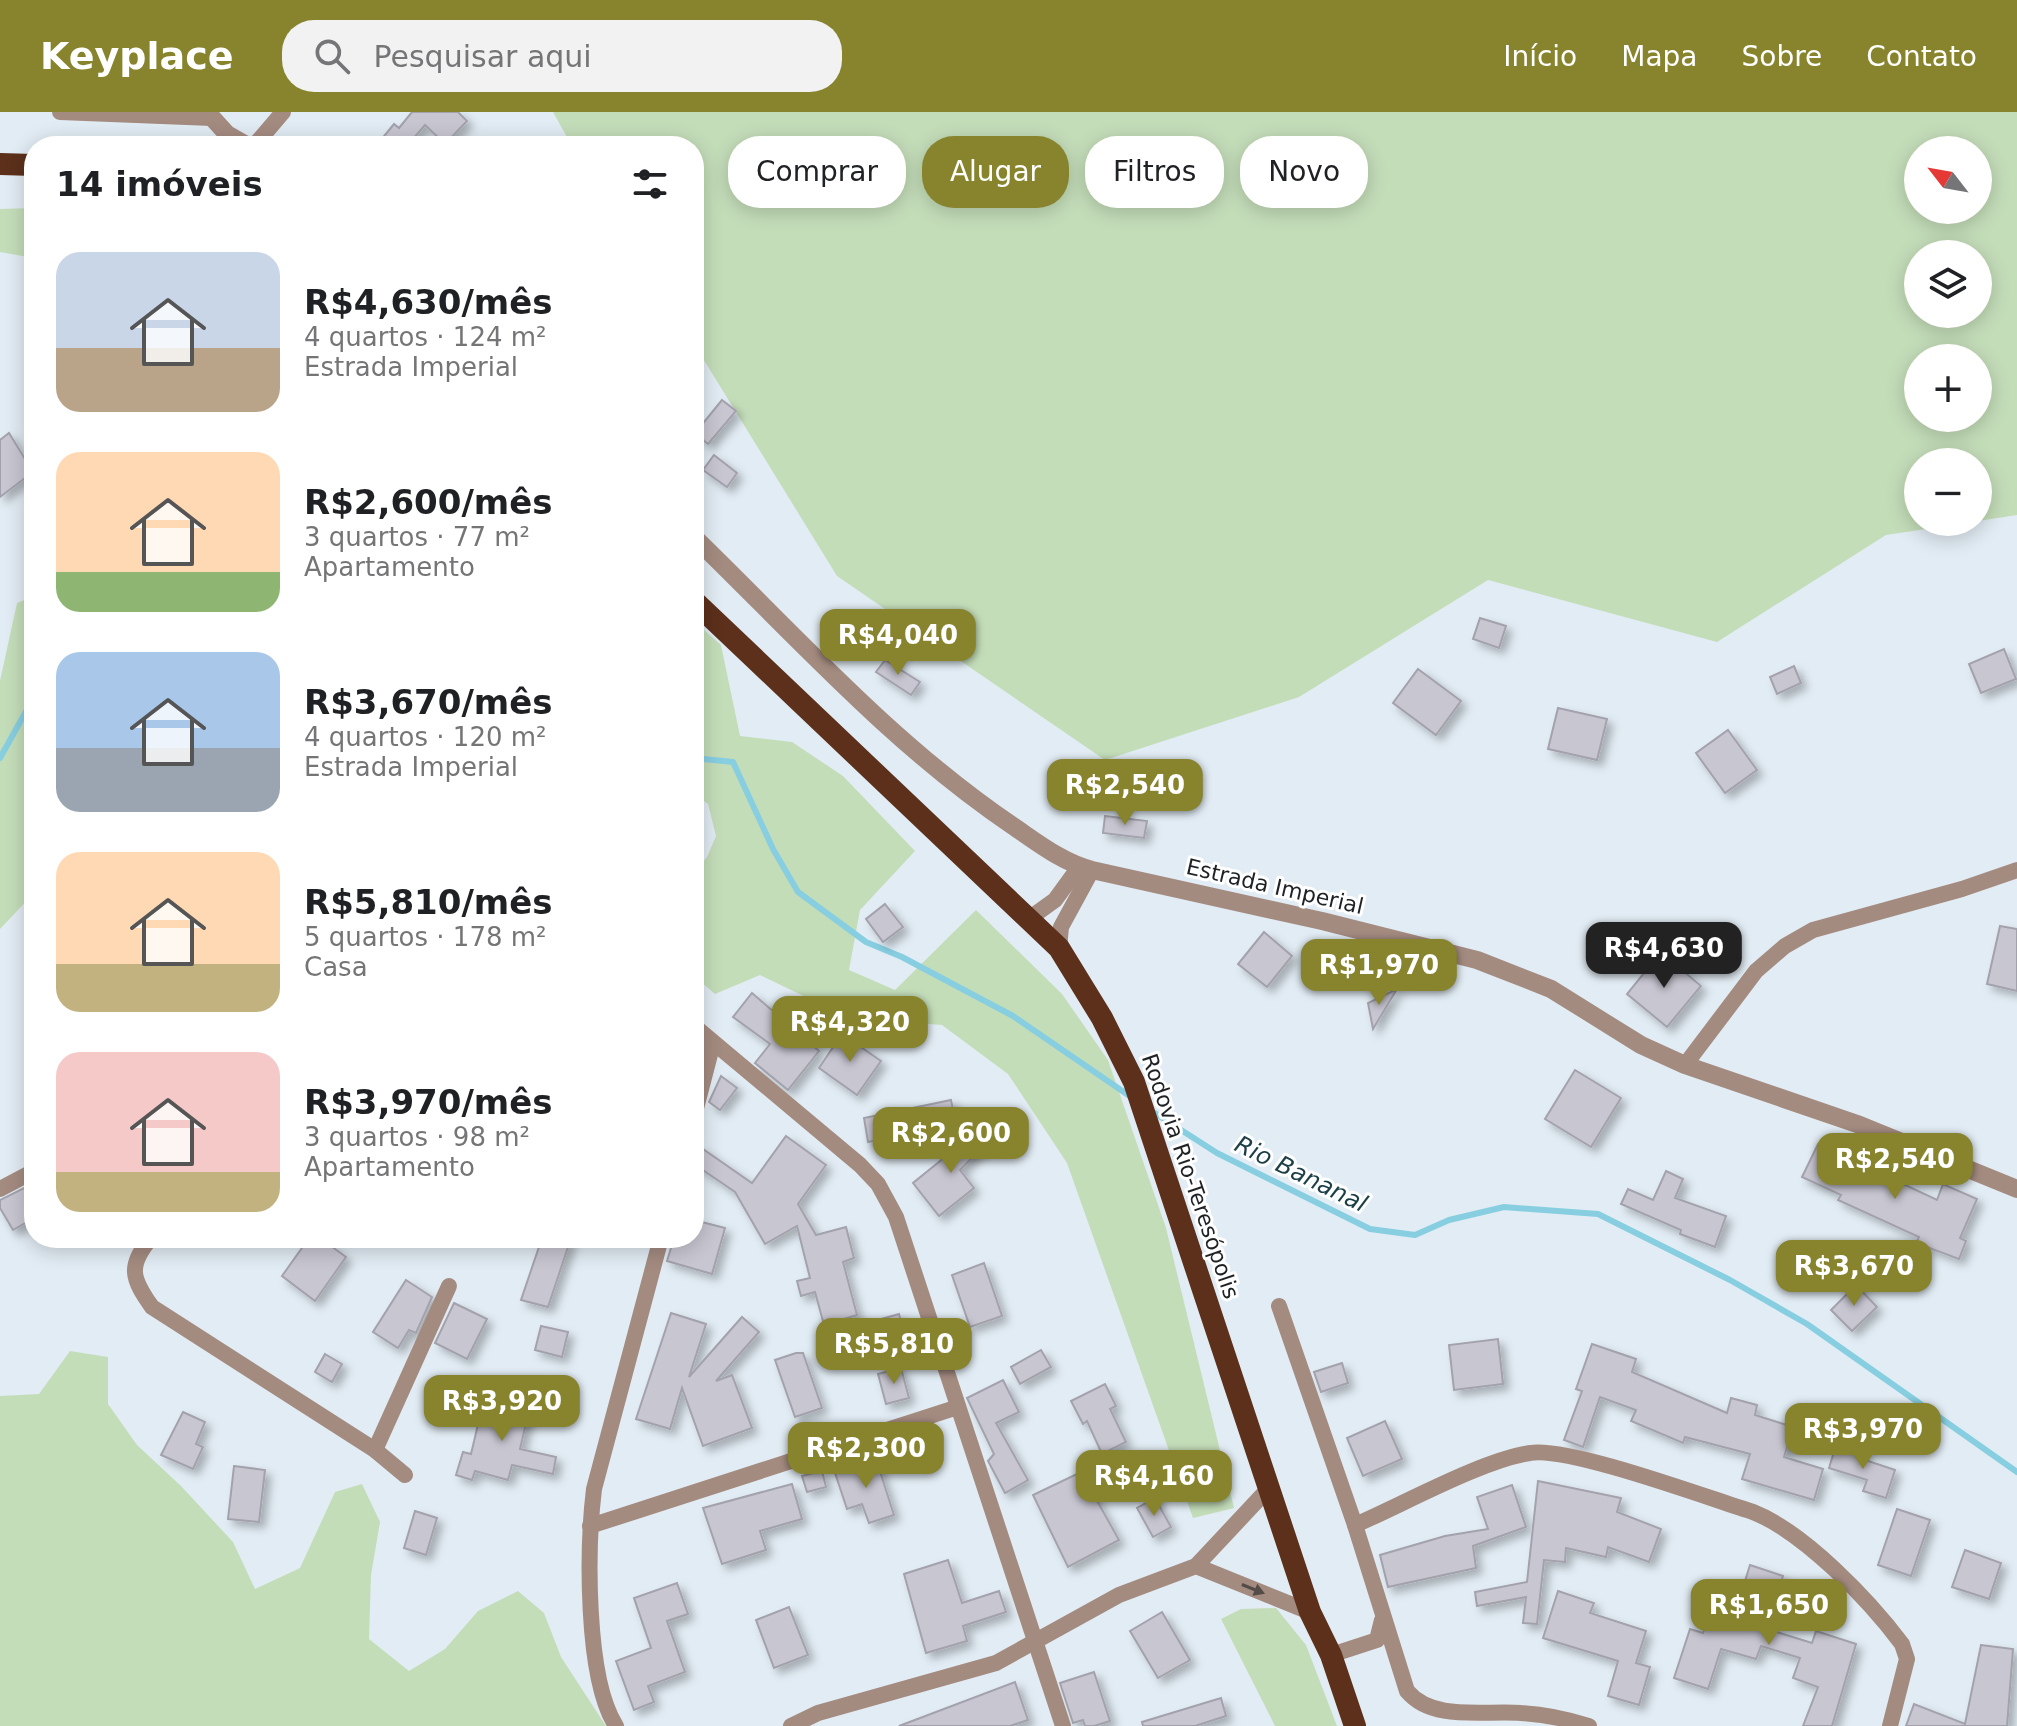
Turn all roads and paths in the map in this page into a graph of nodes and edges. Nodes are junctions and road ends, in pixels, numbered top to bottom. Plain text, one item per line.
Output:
1 (60, 112) edge
2 (283, 112) edge
3 (210, 115) edge
4 (231, 136) edge
5 (260, 136) edge
6 (0, 164) edge
7 (24, 165) edge
8 (704, 547) edge
9 (704, 611) edge
10 (1085, 868) junction
11 (2017, 870) edge
12 (1030, 918) junction
13 (1059, 948) junction
14 (704, 1035) edge
15 (713, 1043) junction
16 (1685, 1065) junction
17 (704, 1078) edge
18 (24, 1176) edge
19 (0, 1189) edge
20 (2017, 1189) edge
21 (145, 1248) edge
22 (658, 1248) edge
23 (449, 1286) dead end
24 (1279, 1306) dead end
25 (958, 1407) junction
26 (375, 1450) junction
27 (405, 1475) dead end
28 (1270, 1487) junction
29 (1355, 1525) junction
30 (590, 1526) junction
31 (1196, 1566) junction
32 (1310, 1612) junction
33 (1382, 1620) junction
34 (1035, 1643) junction
35 (1331, 1655) junction
36 (616, 1726) edge
37 (791, 1726) edge
38 (1063, 1726) edge
39 (1355, 1726) edge
40 (1589, 1726) edge
41 (1890, 1726) edge

1 - 3 street
2 - 5 street
3 - 4 street
6 - 7 highway
8 - 10 street, Estrada Imperial
9 - 12 highway, Rodovia Rio-Teresópolis
10 - 12 street
10 - 13 street
10 - 16 street, Estrada Imperial
11 - 16 street
12 - 13 highway, Rodovia Rio-Teresópolis
13 - 28 highway, Rodovia Rio-Teresópolis
14 - 15 street
15 - 17 street
15 - 25 street
16 - 20 street, Estrada Imperial
18 - 19 street
21 - 26 street
22 - 30 street
23 - 26 street
24 - 29 street
25 - 30 street
25 - 34 street
26 - 27 street
28 - 31 street
28 - 32 highway, Rodovia Rio-Teresópolis
29 - 33 street
29 - 41 street
30 - 36 street
31 -> 32 street
31 - 34 street
32 - 35 highway, Rodovia Rio-Teresópolis
33 - 35 street
33 - 40 street
34 - 37 street
34 - 38 street
35 - 39 highway, Rodovia Rio-Teresópolis

